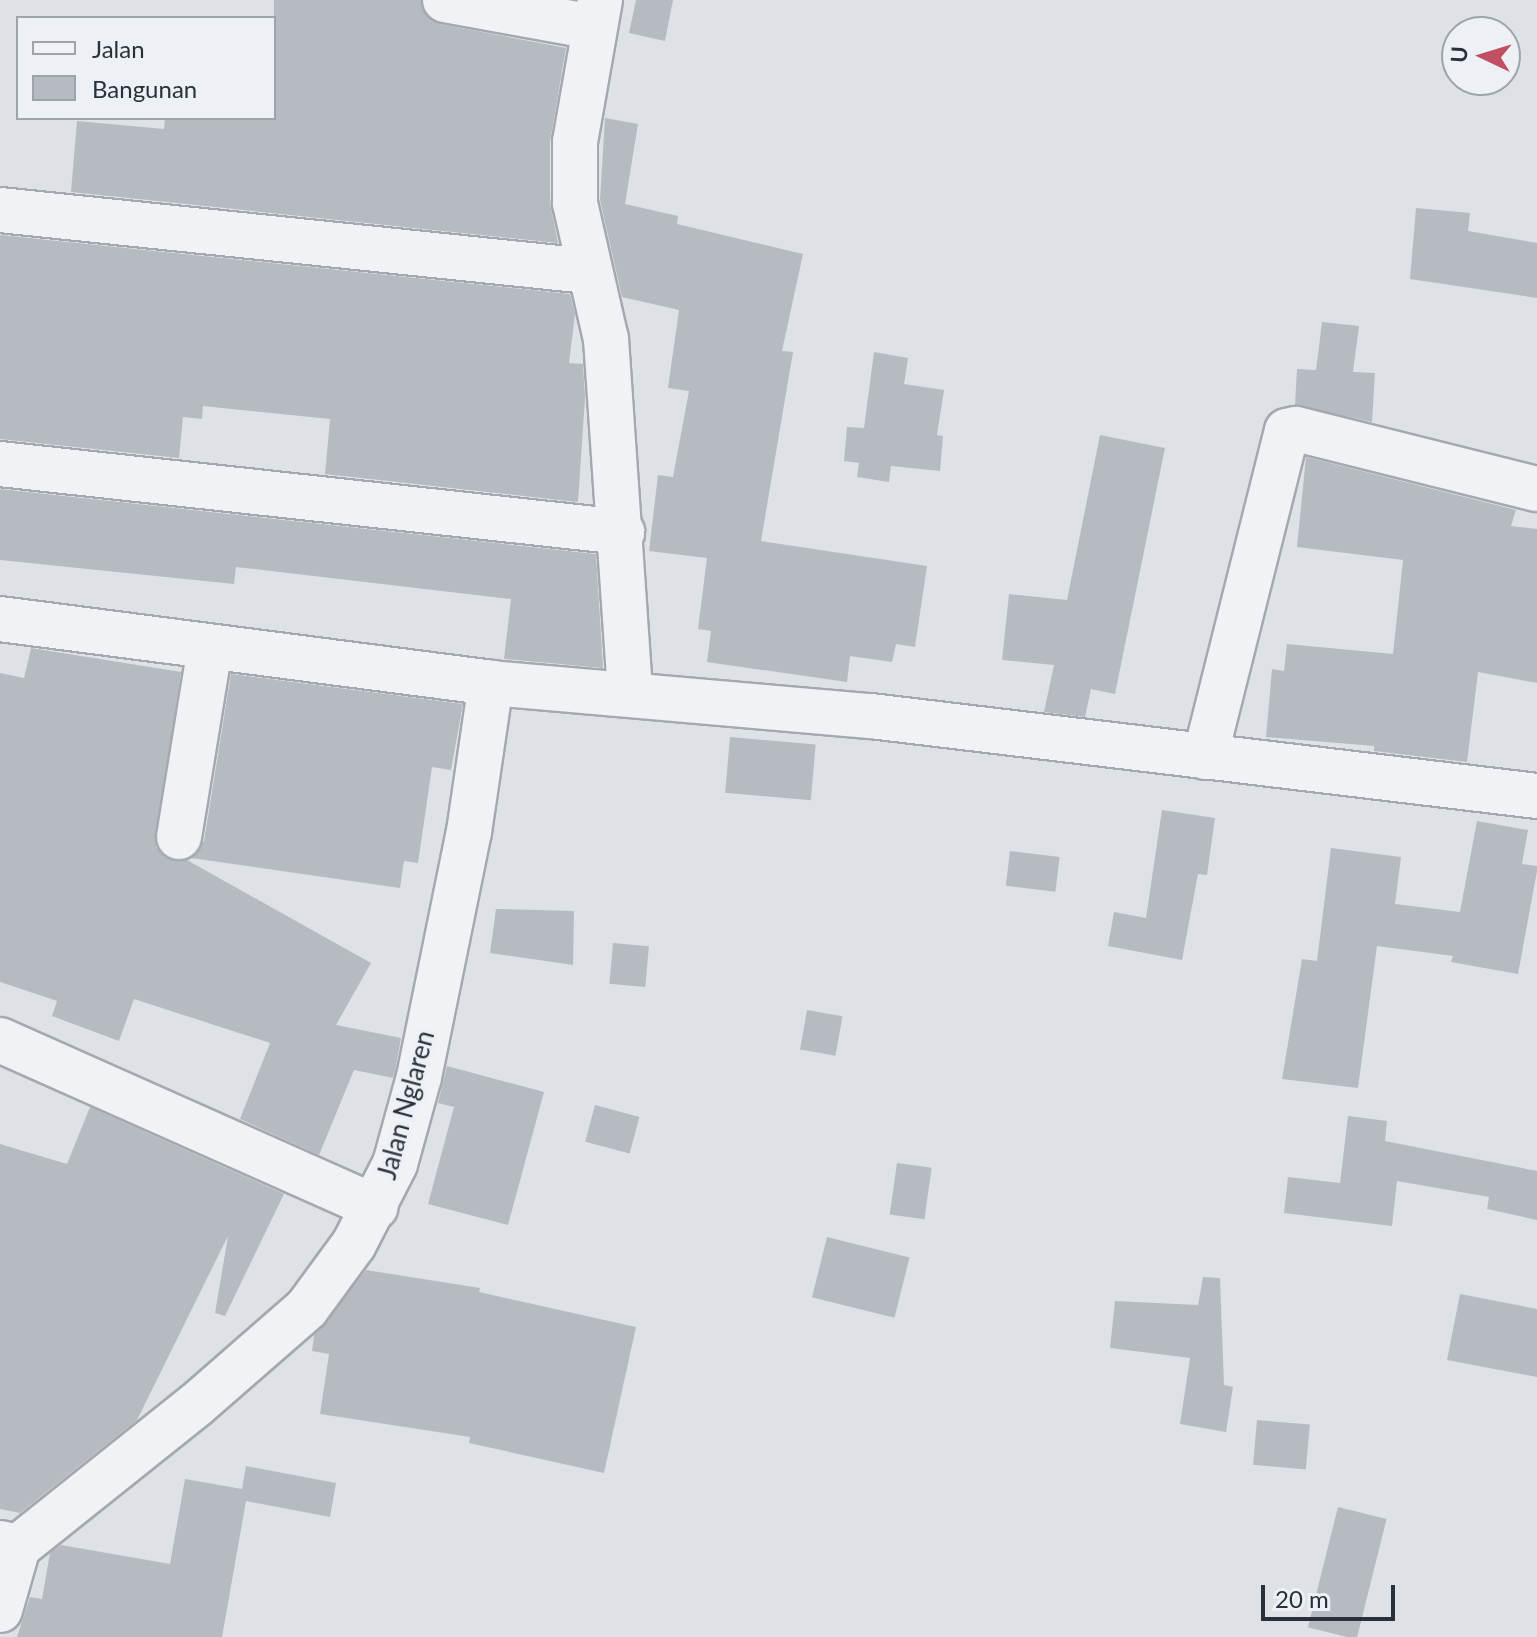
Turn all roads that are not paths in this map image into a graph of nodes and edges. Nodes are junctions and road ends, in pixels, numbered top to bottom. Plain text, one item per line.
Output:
1 (445, 0) edge
2 (596, 14) edge
3 (0, 210) edge
4 (587, 271) junction
5 (0, 464) edge
6 (1537, 489) edge
7 (622, 532) junction
8 (0, 619) edge
9 (210, 647) junction
10 (491, 683) junction
11 (630, 691) junction
12 (1205, 757) junction
13 (1537, 796) edge
14 (179, 837) dead end
15 (0, 1040) edge
16 (375, 1207) junction
17 (9, 1545) edge
18 (0, 1610) edge

1 - 2 street
2 - 4 street
3 - 4 street
4 - 7 street
5 - 7 street
6 - 12 street
7 - 11 street
8 - 9 street
9 - 10 street
9 - 14 street
10 - 11 street
10 - 16 street, Jalan Nglaren
11 - 12 street
12 - 13 street
15 - 16 street
16 - 17 street, Jalan Nglaren
17 - 18 street

